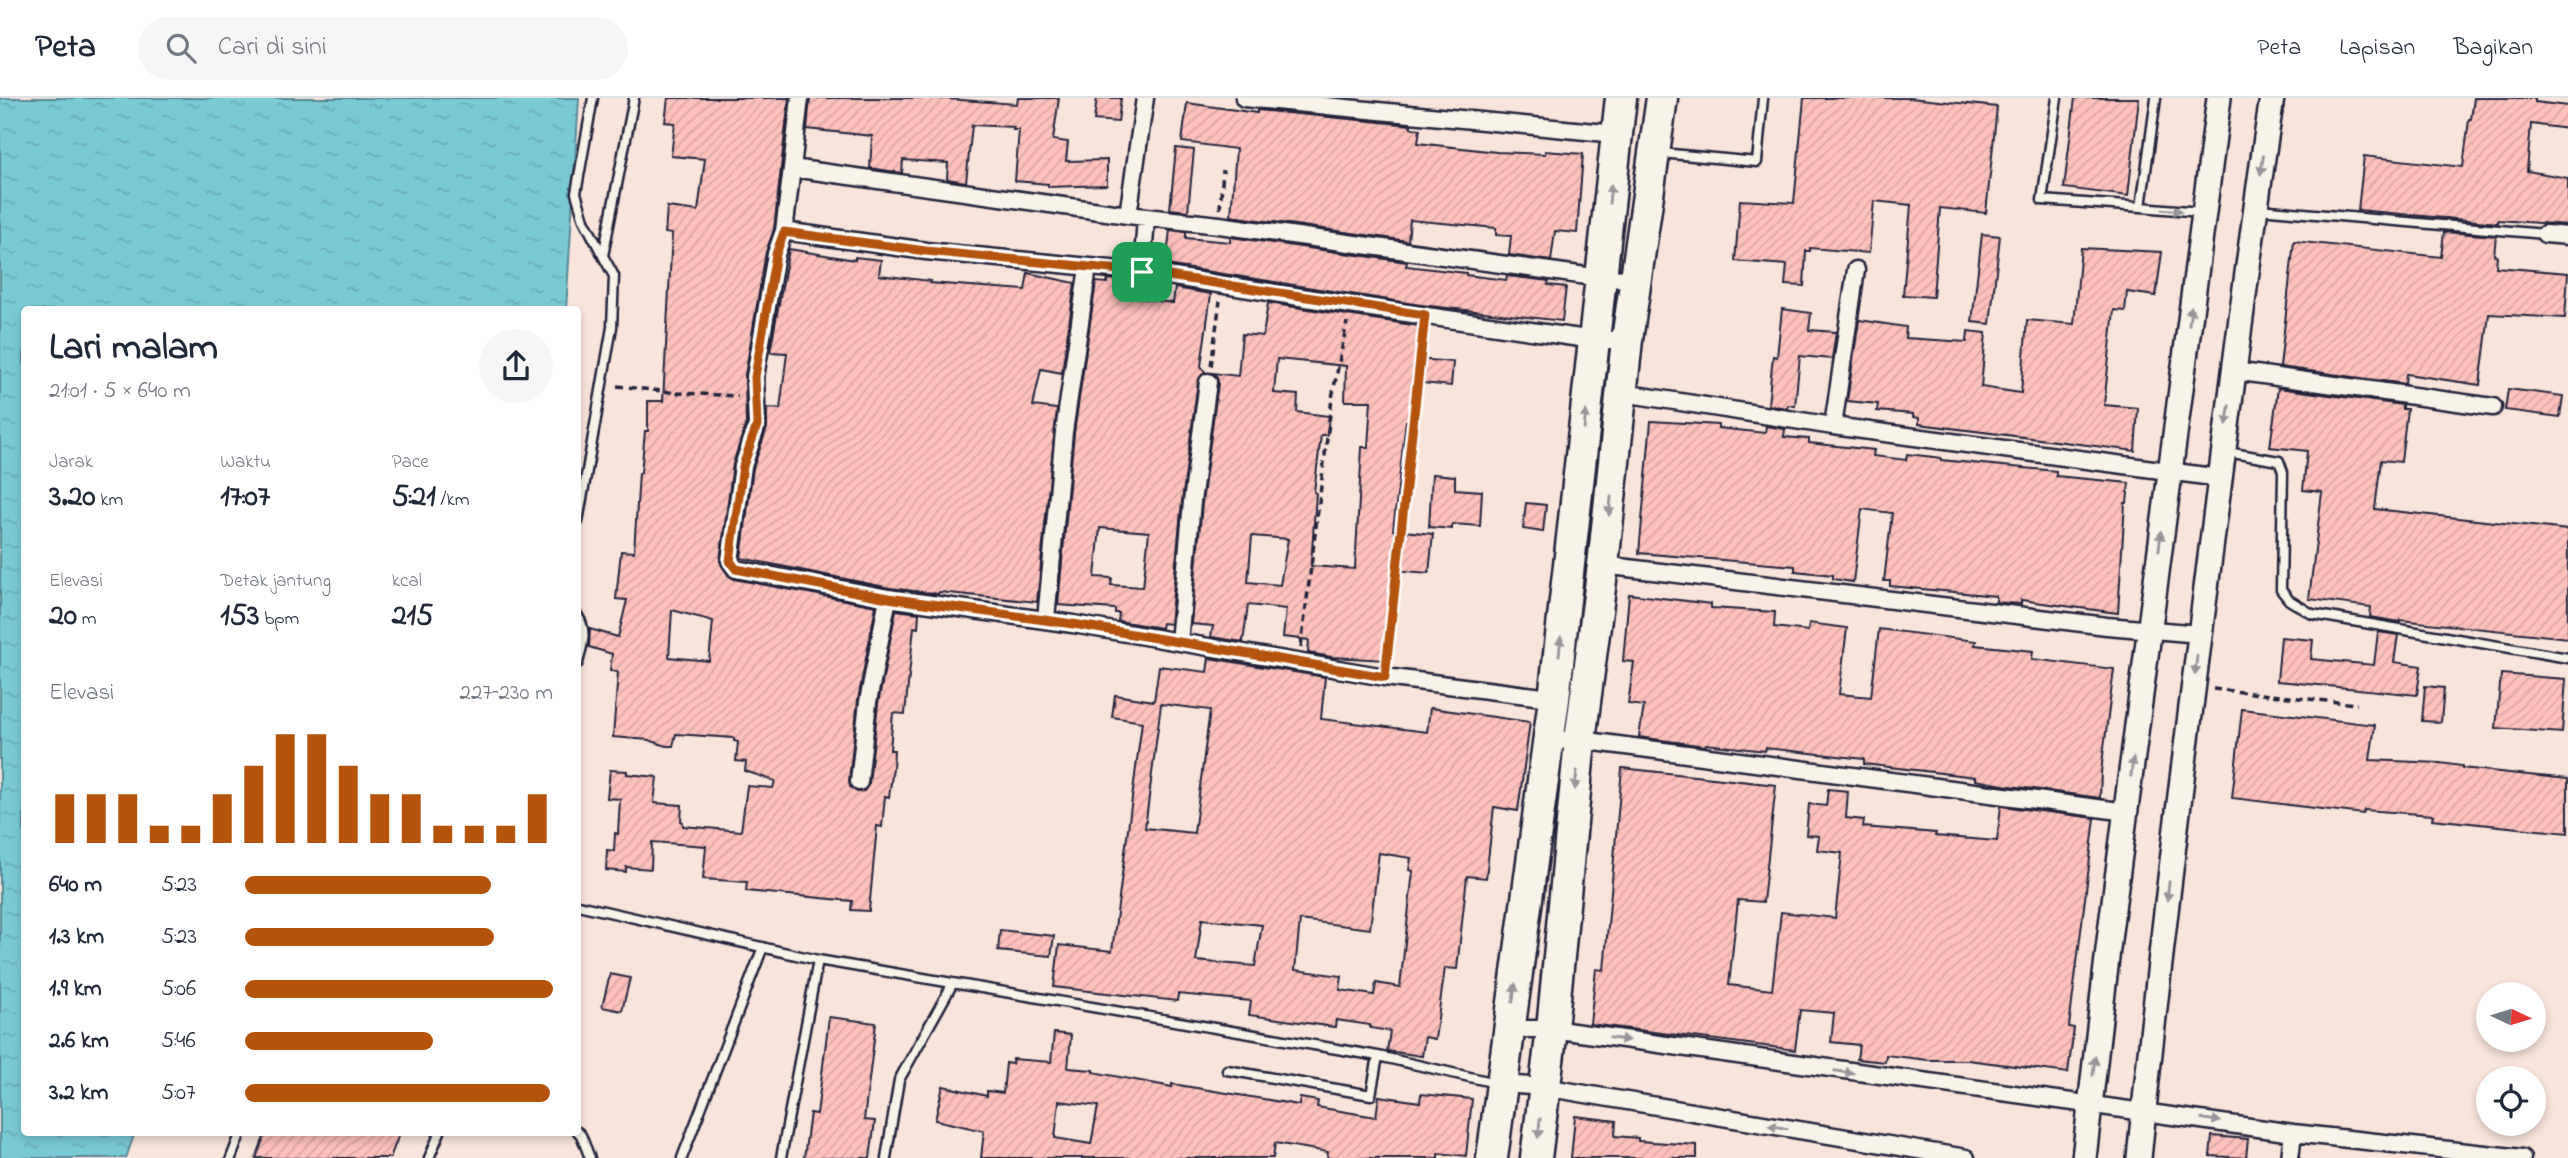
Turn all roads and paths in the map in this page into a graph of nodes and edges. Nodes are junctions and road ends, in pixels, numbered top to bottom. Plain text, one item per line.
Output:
1 (593, 98) edge
2 (634, 98) edge
3 (800, 98) edge
4 (1145, 98) edge
5 (1244, 98) edge
6 (1421, 98) edge
7 (1621, 98) edge
8 (1662, 98) edge
9 (1763, 98) edge
10 (2057, 98) edge
11 (2156, 98) edge
12 (2219, 98) edge
13 (2272, 98) edge
14 (1419, 115) junction
15 (1616, 134) junction
16 (1654, 153) junction
17 (792, 168) junction
18 (1223, 170) dead end
19 (2141, 207) junction
20 (2255, 209) junction
21 (2203, 212) junction
22 (1128, 215) junction
23 (1146, 218) junction
24 (1219, 225) junction
25 (784, 232) junction
26 (2545, 234) joint
27 (2568, 236) edge
28 (603, 256) junction
29 (1088, 267) junction
30 (1856, 270) dead end
31 (1142, 272) junction
32 (1601, 278) junction
33 (1636, 279) junction
34 (1222, 284) junction
35 (1350, 305) junction
36 (1425, 315) junction
37 (1594, 340) junction
38 (1627, 340) junction
39 (2234, 371) junction
40 (1208, 382) joint
41 (603, 384) junction
42 (1623, 393) junction
43 (754, 395) junction
44 (2493, 407) dead end
45 (1833, 426) junction
46 (2224, 452) junction
47 (2169, 471) junction
48 (2220, 478) junction
49 (581, 505) edge
50 (1603, 565) junction
51 (888, 598) junction
52 (1046, 620) junction
53 (581, 622) edge
54 (2149, 631) junction
55 (2200, 634) junction
56 (1179, 642) junction
57 (581, 650) edge
58 (2568, 658) edge
59 (1299, 663) junction
60 (1385, 677) junction
61 (2194, 687) junction
62 (1554, 699) junction
63 (1585, 699) junction
64 (2357, 705) dead end
65 (1580, 740) junction
66 (1548, 741) junction
67 (859, 782) dead end
68 (2127, 812) junction
69 (581, 906) edge
70 (763, 947) junction
71 (818, 960) junction
72 (953, 983) junction
73 (1509, 1029) junction
74 (1552, 1029) junction
75 (1378, 1056) junction
76 (1227, 1070) dead end
77 (1502, 1084) junction
78 (1544, 1087) junction
79 (2089, 1103) junction
80 (2144, 1110) junction
81 (2293, 1133) junction
82 (581, 1135) edge
83 (239, 1136) edge
84 (438, 1136) edge
85 (231, 1158) edge
86 (429, 1158) edge
87 (590, 1158) edge
88 (682, 1158) edge
89 (781, 1158) edge
90 (886, 1158) edge
91 (1492, 1158) edge
92 (1536, 1158) edge
93 (1966, 1158) edge
94 (2084, 1158) edge
95 (2139, 1158) edge
96 (2290, 1158) edge
97 (2522, 1158) edge

1 - 28 lane
2 - 28 lane
3 - 17 street
4 - 22 street
5 - 14 street
6 - 14 street
7 - 15 highway
8 - 16 highway
9 - 16 lane
10 - 19 lane
11 - 19 lane
12 - 21 street
13 -> 20 street
14 - 15 street
32 -> 15 highway
16 - 33 highway
17 - 22 street
17 - 25 street
18 - 24 path
19 -> 21 lane
20 - 26 lane
20 - 39 street
47 -> 21 street
22 - 23 street
23 - 24 street
23 - 31 street
24 - 32 street
25 - 29 street
25 - 43 street
26 - 27 street
28 - 41 lane
29 - 31 street
29 - 52 street
30 - 45 street
31 - 34 street
32 - 33 street
32 - 37 highway
33 - 38 highway
34 - 35 street
34 - 40 path
35 - 36 street
35 - 59 path
36 - 37 street
36 - 60 path
37 - 38 street
62 -> 37 highway
38 - 42 highway
39 - 44 street
39 -> 46 street
40 - 56 street
41 - 43 path
41 - 49 lane
42 - 45 street
42 -> 50 highway
43 - 51 street
45 - 47 street
46 - 48 street
46 - 58 lane
47 - 48 street
54 -> 47 street
48 - 55 street
50 - 54 street
50 - 63 highway
51 - 52 street
51 - 67 street
52 - 56 street
53 - 57 lane
54 - 55 street
68 -> 54 street
55 -> 61 street
56 - 59 street
59 - 60 street
60 - 62 street
61 - 64 path
61 -> 80 street
62 - 63 street
62 - 66 highway
63 - 65 highway
65 - 66 street
65 - 68 street
65 -> 74 highway
73 -> 66 highway
79 -> 68 street
69 - 70 lane
70 - 71 lane
70 - 88 lane
71 - 72 lane
71 - 89 lane
72 - 75 lane
72 - 90 lane
73 - 74 street
73 - 77 highway
74 - 78 highway
74 -> 79 street
75 - 76 lane
75 - 77 lane
77 - 78 street
77 - 91 highway
78 -> 92 highway
93 -> 78 street
79 - 80 street
79 - 94 street
80 -> 81 street
80 - 95 street
81 - 96 street
81 - 97 street
82 - 87 lane
83 - 85 lane
84 - 86 lane

